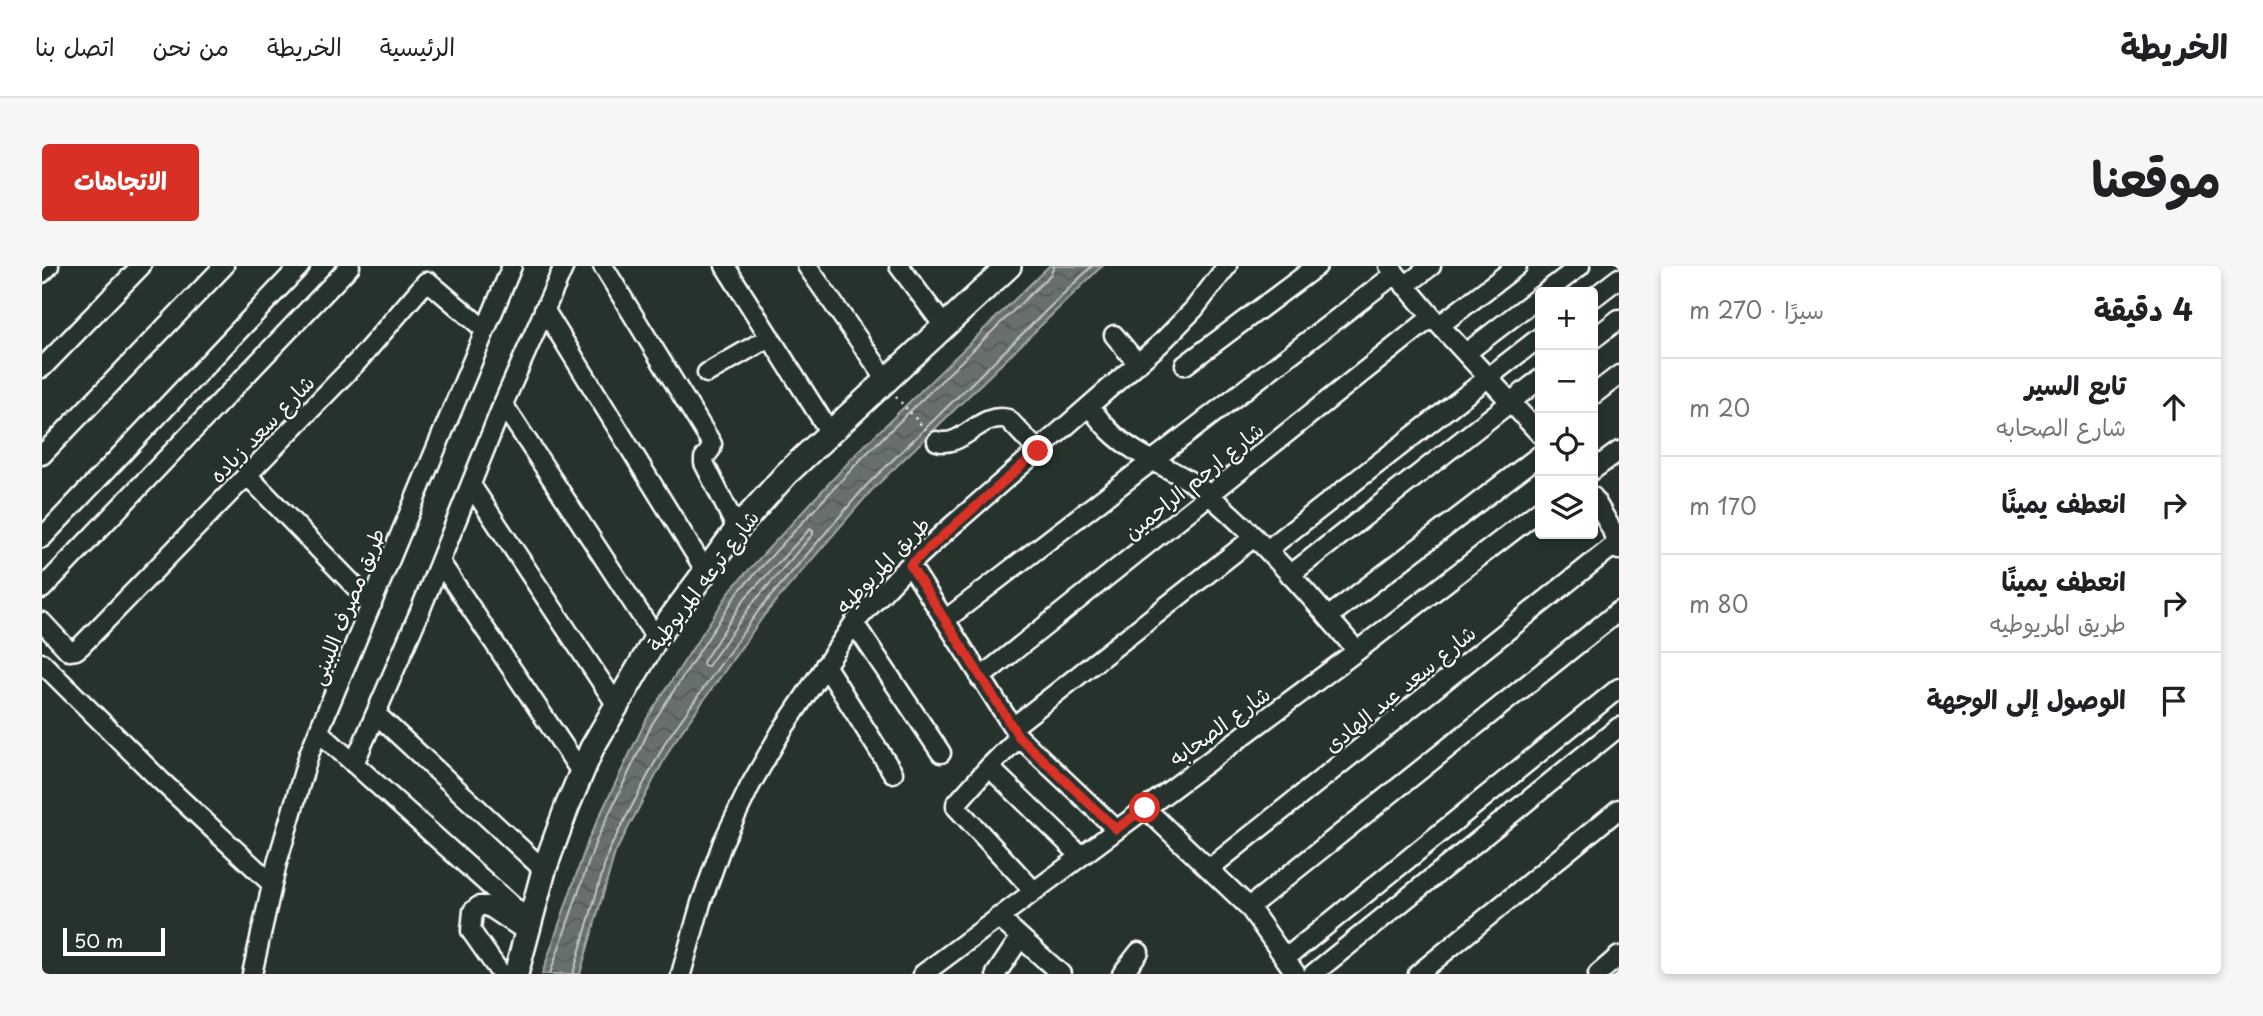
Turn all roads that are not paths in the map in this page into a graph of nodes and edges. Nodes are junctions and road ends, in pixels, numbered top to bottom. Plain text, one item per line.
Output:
1 (49, 266) edge
2 (141, 266) edge
3 (224, 266) edge
4 (300, 266) edge
5 (350, 266) edge
6 (512, 266) edge
7 (564, 266) edge
8 (603, 266) edge
9 (725, 266) edge
10 (807, 266) edge
11 (899, 266) edge
12 (1009, 266) edge
13 (1227, 266) edge
14 (1317, 266) edge
15 (1431, 266) edge
16 (1517, 266) edge
17 (1580, 266) edge
18 (42, 273) edge
19 (1396, 275) edge
20 (1619, 278) edge
21 (1553, 287) edge
22 (1598, 294) edge
23 (1535, 300) edge
24 (544, 309) junction
25 (1619, 319) edge
26 (1436, 321) junction
27 (944, 326) junction
28 (484, 329) junction
29 (1114, 335) dead end
30 (1598, 335) edge
31 (770, 337) junction
32 (1535, 341) edge
33 (1466, 354) junction
34 (45, 358) edge
35 (1138, 364) junction
36 (1185, 365) dead end
37 (707, 373) dead end
38 (1619, 375) edge
39 (1487, 377) junction
40 (886, 379) junction
41 (1535, 383) edge
42 (1598, 391) edge
43 (1510, 402) junction
44 (503, 404) junction
45 (1090, 407) junction
46 (1535, 429) edge
47 (829, 431) junction
48 (937, 441) road end
49 (1038, 451) junction
50 (1619, 451) edge
51 (42, 455) edge
52 (1535, 459) edge
53 (1154, 460) junction
54 (1598, 466) edge
55 (247, 475) junction
56 (471, 485) junction
57 (1210, 496) junction
58 (1598, 506) edge
59 (1535, 514) edge
60 (737, 529) junction
61 (42, 538) edge
62 (1253, 538) junction
63 (1618, 546) edge
64 (1267, 550) junction
65 (440, 562) junction
66 (910, 565) junction
67 (705, 570) junction
68 (1290, 575) junction
69 (42, 589) edge
70 (372, 604) junction
71 (1619, 611) edge
72 (1328, 617) junction
73 (945, 620) junction
74 (42, 622) edge
75 (855, 623) junction
76 (656, 638) junction
77 (1357, 651) junction
78 (42, 663) edge
79 (825, 665) junction
80 (980, 678) junction
81 (1619, 688) edge
82 (616, 704) junction
83 (376, 714) junction
84 (1619, 727) edge
85 (319, 732) junction
86 (1016, 732) junction
87 (941, 753) dead end
88 (354, 764) junction
89 (989, 767) junction
90 (581, 772) junction
91 (893, 772) dead end
92 (1145, 808) junction
93 (1619, 809) edge
94 (1116, 829) junction
95 (1081, 856) junction
96 (1210, 868) junction
97 (544, 870) junction
98 (272, 884) junction
99 (1034, 891) junction
100 (1249, 908) junction
101 (998, 918) junction
102 (528, 927) junction
103 (1020, 938) junction
104 (1139, 952) dead end
105 (1619, 956) edge
106 (1286, 958) junction
107 (252, 974) edge
108 (501, 974) edge
109 (516, 974) edge
110 (681, 974) edge
111 (923, 974) edge
112 (996, 974) edge
113 (1061, 974) edge
114 (1122, 974) edge
115 (1296, 974) edge
116 (1313, 974) edge
117 (1418, 974) edge
118 (1598, 974) edge

1 - 18 street
2 - 34 street
3 - 51 street
4 - 61 street
5 - 69 street
6 - 28 street, طريق مصرف اللبينى
7 - 24 street
8 - 60 street
9 - 31 street
10 - 40 street
11 - 27 street
12 - 27 main road, شارع ترعه المريوطية
13 - 35 street, طريق المريوطيه
14 - 36 street
15 - 19 street
16 - 26 street, شارع ارحم الراحمين
17 - 21 street
19 - 26 street
19 - 53 street
20 - 22 street
23 - 33 street
24 - 44 street
24 - 67 street
25 - 30 street
26 - 33 street
26 - 57 street, شارع ارحم الراحمين
27 - 40 main road, شارع ترعه المريوطية
28 - 55 street, شارع سعد زياده
28 - 70 street, طريق مصرف اللبينى
29 - 35 street
31 - 37 street
31 - 47 street
32 - 39 street
33 - 39 street
35 - 45 street, طريق المريوطيه
38 - 42 street
39 - 43 street
39 - 64 street
40 - 47 main road, شارع ترعه المريوطية
41 - 43 street
43 - 46 street
43 - 68 street
44 - 56 street
44 - 76 street
45 - 49 street, طريق المريوطيه
45 - 53 street
47 - 60 main road, شارع ترعه المريوطية
48 - 49 street
49 - 66 street, طريق المريوطيه
50 - 54 street
52 - 72 street
53 - 57 street
53 - 73 street
55 - 70 street
55 - 74 street, شارع سعد زياده
56 - 65 street
56 - 82 street
57 - 62 street
57 - 80 street, شارع ارحم الراحمين
58 - 63 street
59 - 77 street, شارع الصحابه
60 - 67 main road, شارع ترعه المريوطية
62 - 64 street
62 - 86 street
63 - 96 street, شارع سعد عبد الهادى
64 - 68 street
65 - 83 street
65 - 90 street
66 - 73 street
66 - 75 street, طريق المريوطيه
67 - 76 main road, شارع ترعه المريوطية
68 - 72 street
70 - 85 street, طريق مصرف اللبينى
71 - 100 street
72 - 77 street
73 - 80 street
75 - 79 street, طريق المريوطيه
75 - 87 street
76 - 82 main road, شارع ترعه المريوطية
77 - 92 street, شارع الصحابه
78 - 98 street
79 - 91 street
79 - 110 street, طريق المريوطيه
80 - 86 street
81 - 106 street
82 - 90 main road, شارع ترعه المريوطية
83 - 88 street
83 - 97 street
84 - 116 street
85 - 88 street
85 - 98 street, طريق مصرف اللبينى
86 - 89 street
86 - 94 street
88 - 102 street
89 - 95 street
89 - 99 street
90 - 97 main road, شارع ترعه المريوطية
92 - 94 street, شارع الصحابه
92 - 96 street
93 - 117 street
94 - 95 street, شارع الصحابه
95 - 99 street, شارع الصحابه
96 - 100 street
97 - 102 main road, شارع ترعه المريوطية
98 - 107 street, طريق مصرف اللبينى
99 - 101 street, شارع الصحابه
100 - 106 street
101 - 103 street
101 - 111 street, شارع الصحابه
102 - 108 street
102 - 109 main road, شارع ترعه المريوطية
103 - 112 street
103 - 113 street
104 - 114 street
105 - 118 street
106 - 115 street

